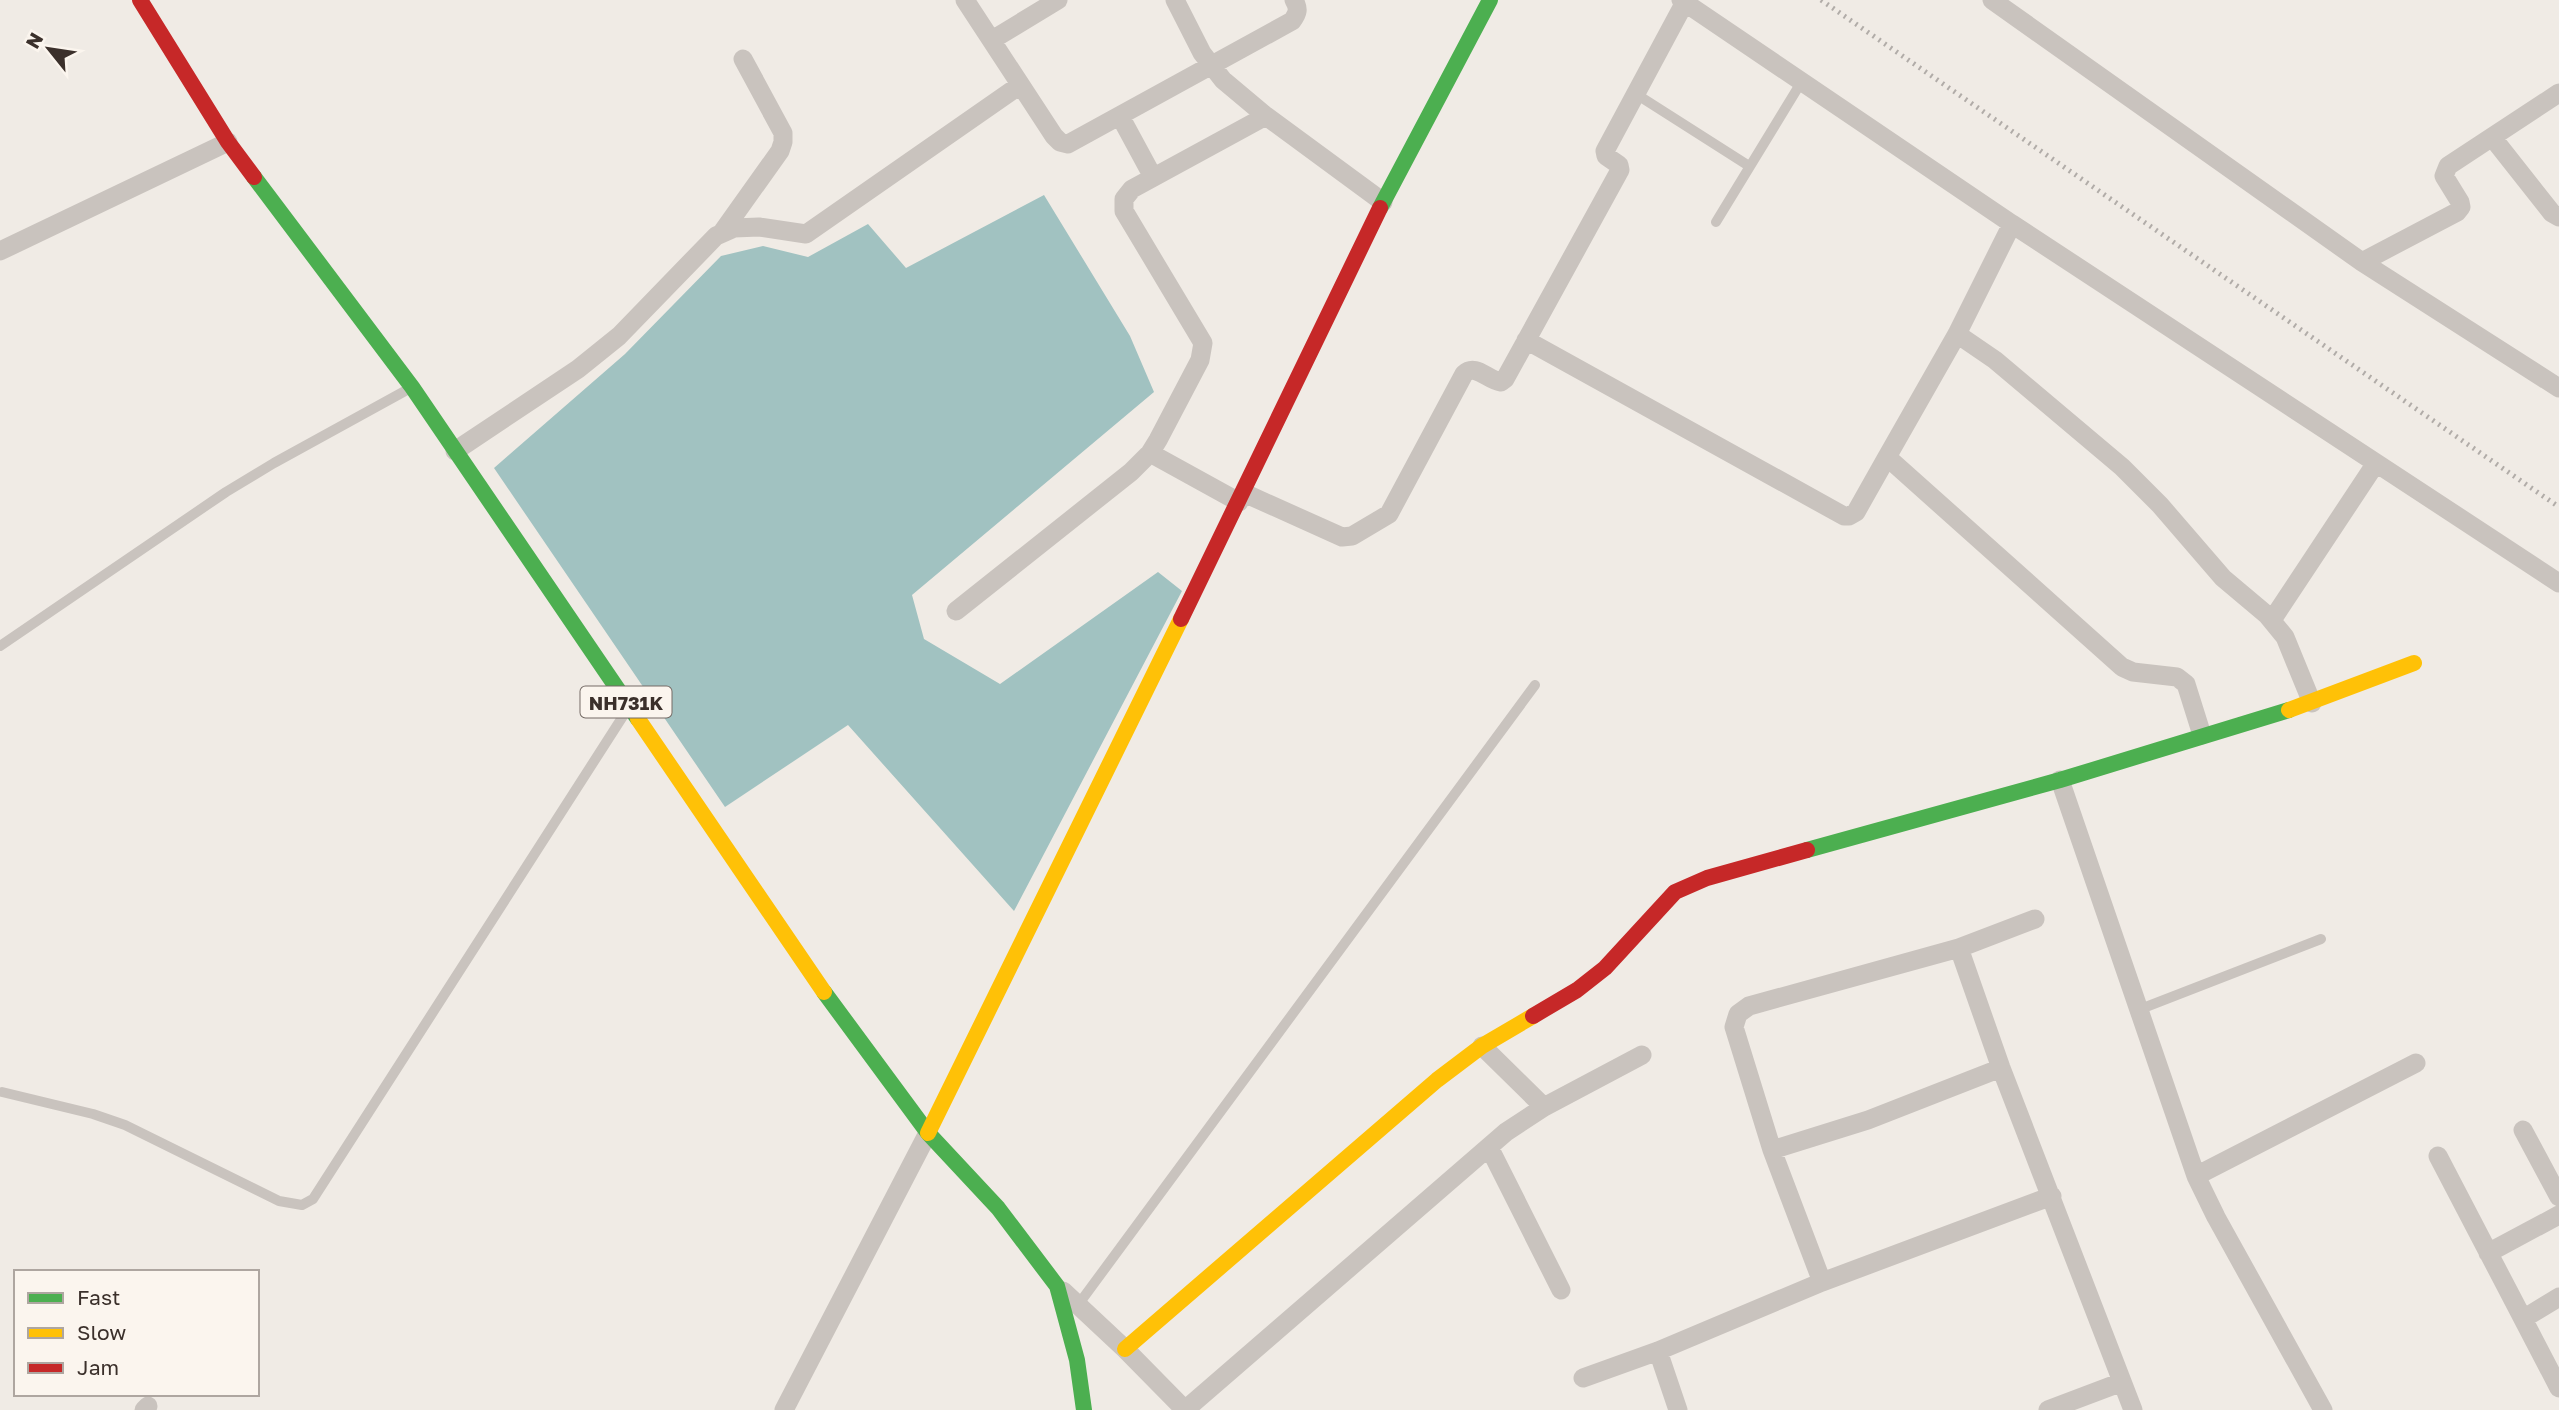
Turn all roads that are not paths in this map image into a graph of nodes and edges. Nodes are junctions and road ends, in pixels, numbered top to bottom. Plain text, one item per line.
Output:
1 (140, 0) edge
2 (965, 0) edge
3 (1058, 0) edge
4 (1175, 0) edge
5 (1294, 0) edge
6 (1490, 0) edge
7 (1993, 0) edge
8 (1683, 1) edge
9 (992, 40) junction
10 (743, 59) dead end
11 (1211, 66) junction
12 (1802, 81) junction
13 (1020, 85) junction
14 (2559, 93) edge
15 (1636, 94) junction
16 (1120, 116) junction
17 (1266, 116) junction
18 (2492, 137) junction
19 (229, 142) junction
20 (1749, 166) junction
21 (1153, 177) junction
22 (1383, 202) junction
23 (2559, 217) edge
24 (1716, 222) dead end
25 (2012, 224) junction
26 (723, 231) junction
27 (0, 251) edge
28 (2362, 262) junction
29 (1957, 334) junction
30 (1526, 340) junction
31 (412, 387) junction
32 (2559, 388) edge
33 (455, 451) junction
34 (1150, 453) junction
35 (1887, 457) junction
36 (2376, 463) junction
37 (1241, 498) junction
38 (2559, 583) edge
39 (956, 611) dead end
40 (2272, 620) junction
41 (0, 646) edge
42 (2414, 663) dead end
43 (1535, 685) dead end
44 (2312, 702) junction
45 (629, 706) junction
46 (2202, 734) junction
47 (2060, 780) junction
48 (2035, 919) dead end
49 (2321, 939) dead end
50 (1959, 948) junction
51 (2138, 1010) junction
52 (1482, 1046) junction
53 (1642, 1055) dead end
54 (2416, 1063) dead end
55 (2001, 1068) junction
56 (2, 1092) dead end
57 (1544, 1107) junction
58 (2523, 1130) dead end
59 (928, 1133) junction
60 (1489, 1147) junction
61 (1772, 1150) junction
62 (2438, 1156) dead end
63 (2196, 1176) junction
64 (2052, 1196) junction
65 (2559, 1197) edge
66 (2559, 1215) edge
67 (2488, 1253) junction
68 (1822, 1282) junction
69 (1057, 1286) junction
70 (1561, 1290) dead end
71 (2559, 1297) edge
72 (1078, 1305) junction
73 (2523, 1319) junction
74 (1125, 1349) junction
75 (1658, 1351) junction
76 (2557, 1377) edge
77 (1583, 1378) dead end
78 (2122, 1382) junction
79 (784, 1410) edge
80 (1084, 1410) edge
81 (1185, 1410) edge
82 (1678, 1410) edge
83 (2048, 1410) edge
84 (2133, 1410) edge
85 (2323, 1410) edge

1 - 19 main road, NH731K
2 - 9 street
3 - 9 street
4 - 11 street
5 - 11 street
6 - 22 main road
7 - 28 street
8 - 12 street
8 - 15 street
9 - 13 street
10 - 26 street
11 - 16 street
11 - 17 street
12 - 20 lane
12 - 25 street
13 - 16 street
13 - 26 street
14 - 18 street
15 - 20 lane
15 - 30 street
16 - 21 street
17 - 21 street
17 - 22 street
18 - 23 street
18 - 28 street
19 - 27 street
19 - 31 main road, NH731K
20 - 24 lane
21 - 34 street
22 - 37 main road
25 - 29 street
25 - 36 street
26 - 33 street
28 - 32 street
29 - 35 street
29 - 40 street
30 - 35 street
30 - 37 street
31 - 33 main road, NH731K
31 - 41 lane
33 - 45 main road, NH731K
34 - 37 street
34 - 39 street
35 - 46 street
36 - 38 street
36 - 40 street
37 - 59 main road
40 - 44 street
42 - 44 main road
43 - 72 lane
44 - 46 main road
45 - 56 lane
45 - 59 main road, NH731K
46 - 47 main road
47 - 51 street
47 - 52 main road
48 - 50 street
49 - 51 lane
50 - 55 street
50 - 61 street
51 - 63 street
52 - 57 street
52 - 74 main road
53 - 57 street
54 - 63 street
55 - 61 street
55 - 64 street
57 - 60 street
58 - 65 street
59 - 69 main road, NH731K
59 - 79 street
60 - 70 street
60 - 81 street
61 - 68 street
62 - 67 street
63 - 85 street
64 - 68 street
64 - 78 street
66 - 67 street
67 - 73 street
68 - 75 street
69 - 72 street
69 - 80 main road, NH731K
71 - 73 street
72 - 74 street
73 - 76 street
74 - 81 street
75 - 77 street
75 - 82 street
78 - 83 street
78 - 84 street

